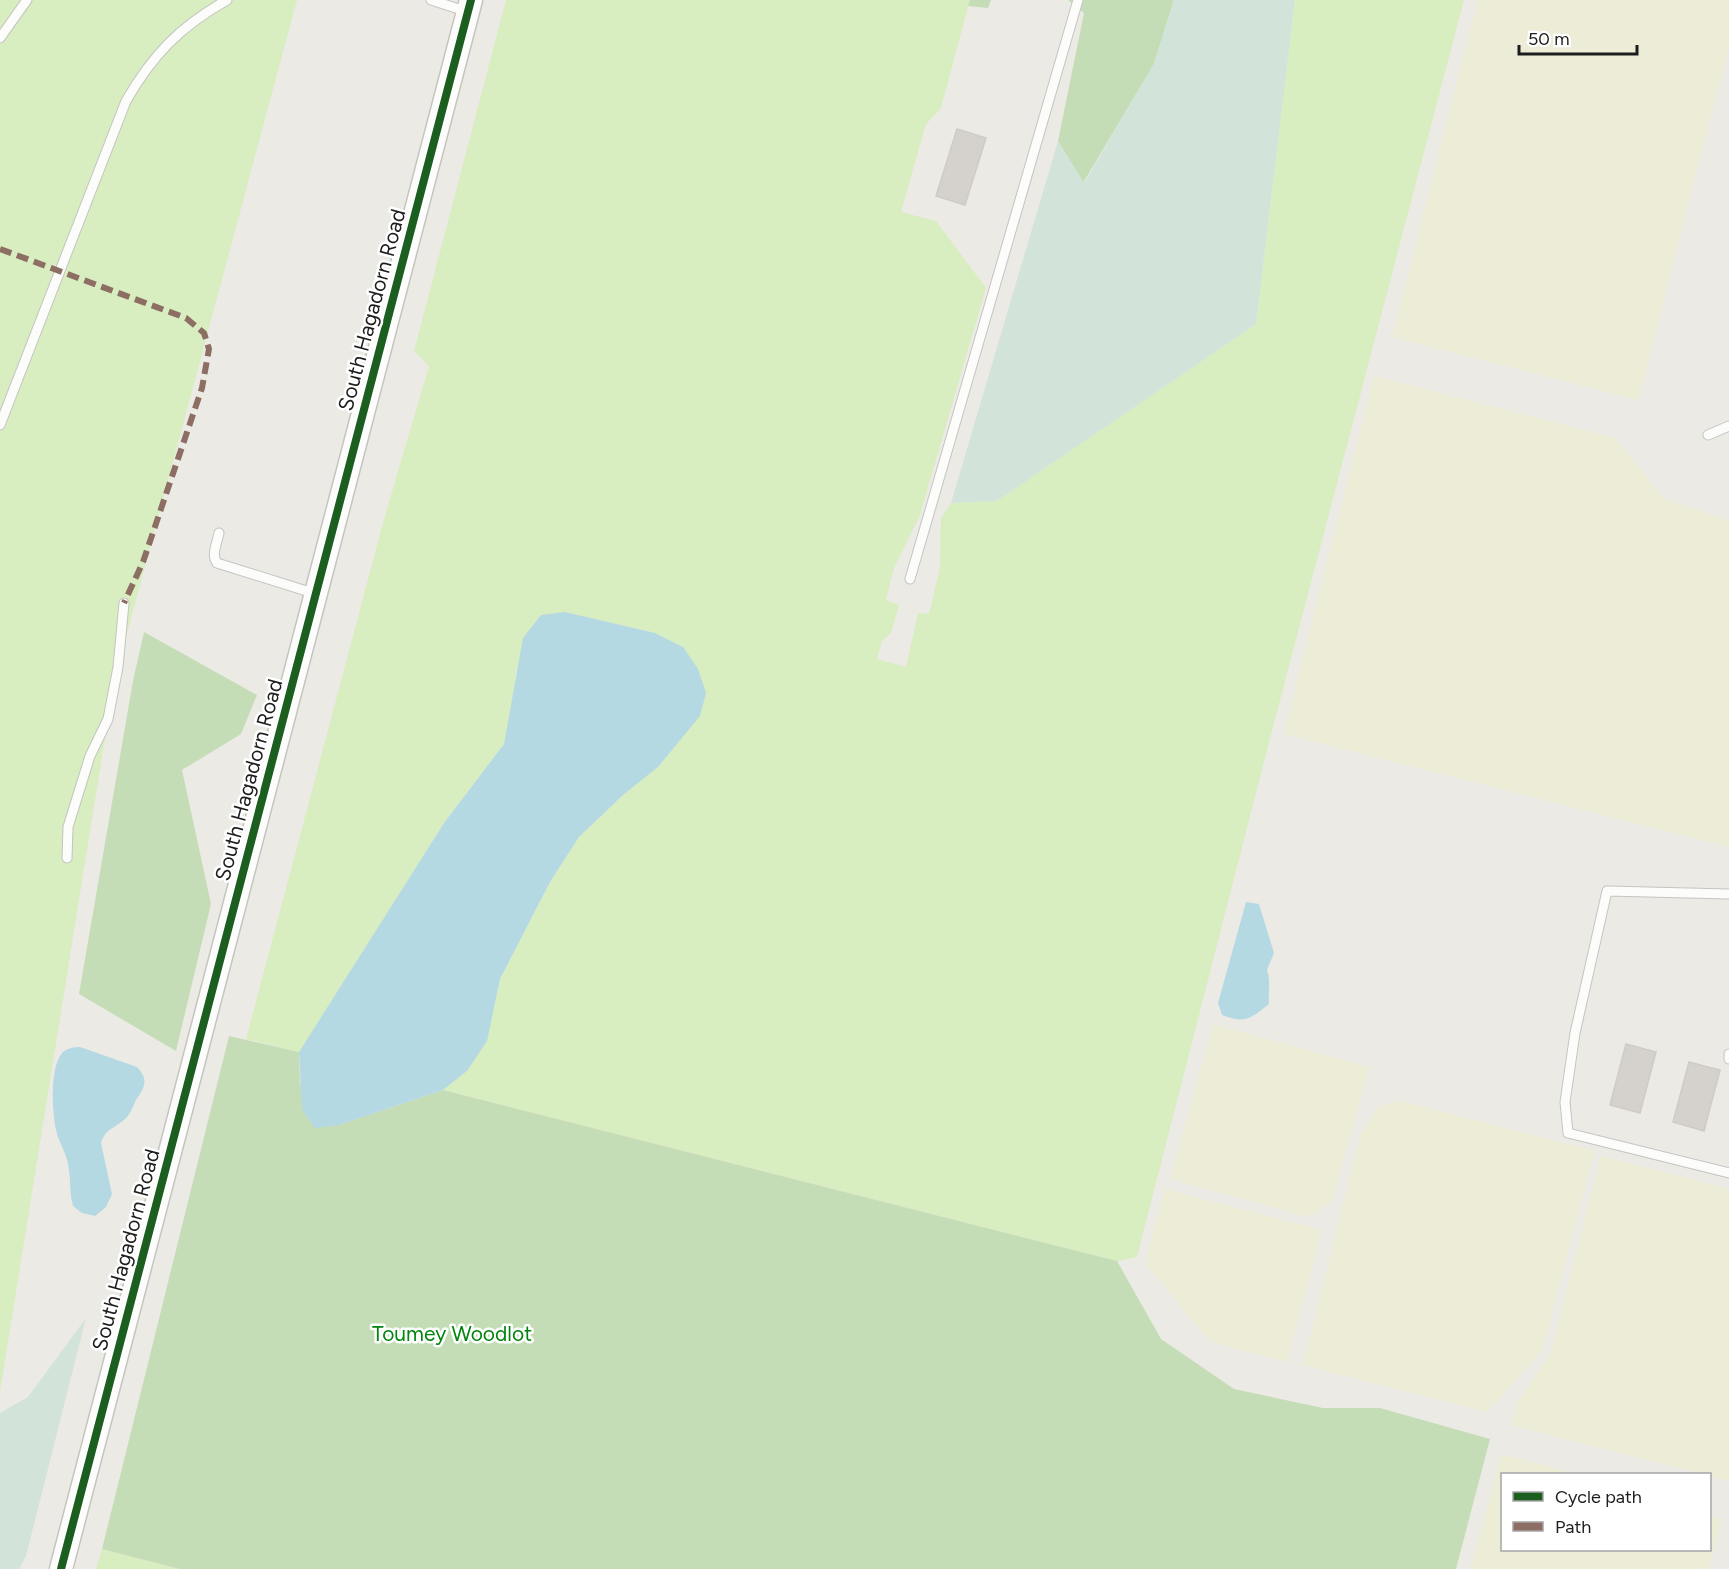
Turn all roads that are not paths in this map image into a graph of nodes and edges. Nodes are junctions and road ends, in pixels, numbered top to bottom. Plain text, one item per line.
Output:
1 (27, 0) edge
2 (227, 0) edge
3 (431, 0) edge
4 (1078, 0) edge
5 (470, 6) edge
6 (0, 38) edge
7 (0, 425) edge
8 (1729, 426) edge
9 (1707, 435) dead end
10 (219, 533) dead end
11 (910, 579) dead end
12 (316, 594) junction
13 (124, 603) dead end
14 (67, 858) dead end
15 (1729, 894) edge
16 (1729, 1054) edge
17 (1729, 1059) edge
18 (1729, 1173) edge
19 (61, 1569) edge

1 - 6 lane
2 - 7 lane
3 - 5 lane
4 - 11 lane
5 - 12 street, South Hagadorn Road
8 - 9 lane
10 - 12 lane
12 - 19 street, South Hagadorn Road
13 - 14 lane
15 - 18 lane
16 - 17 lane

